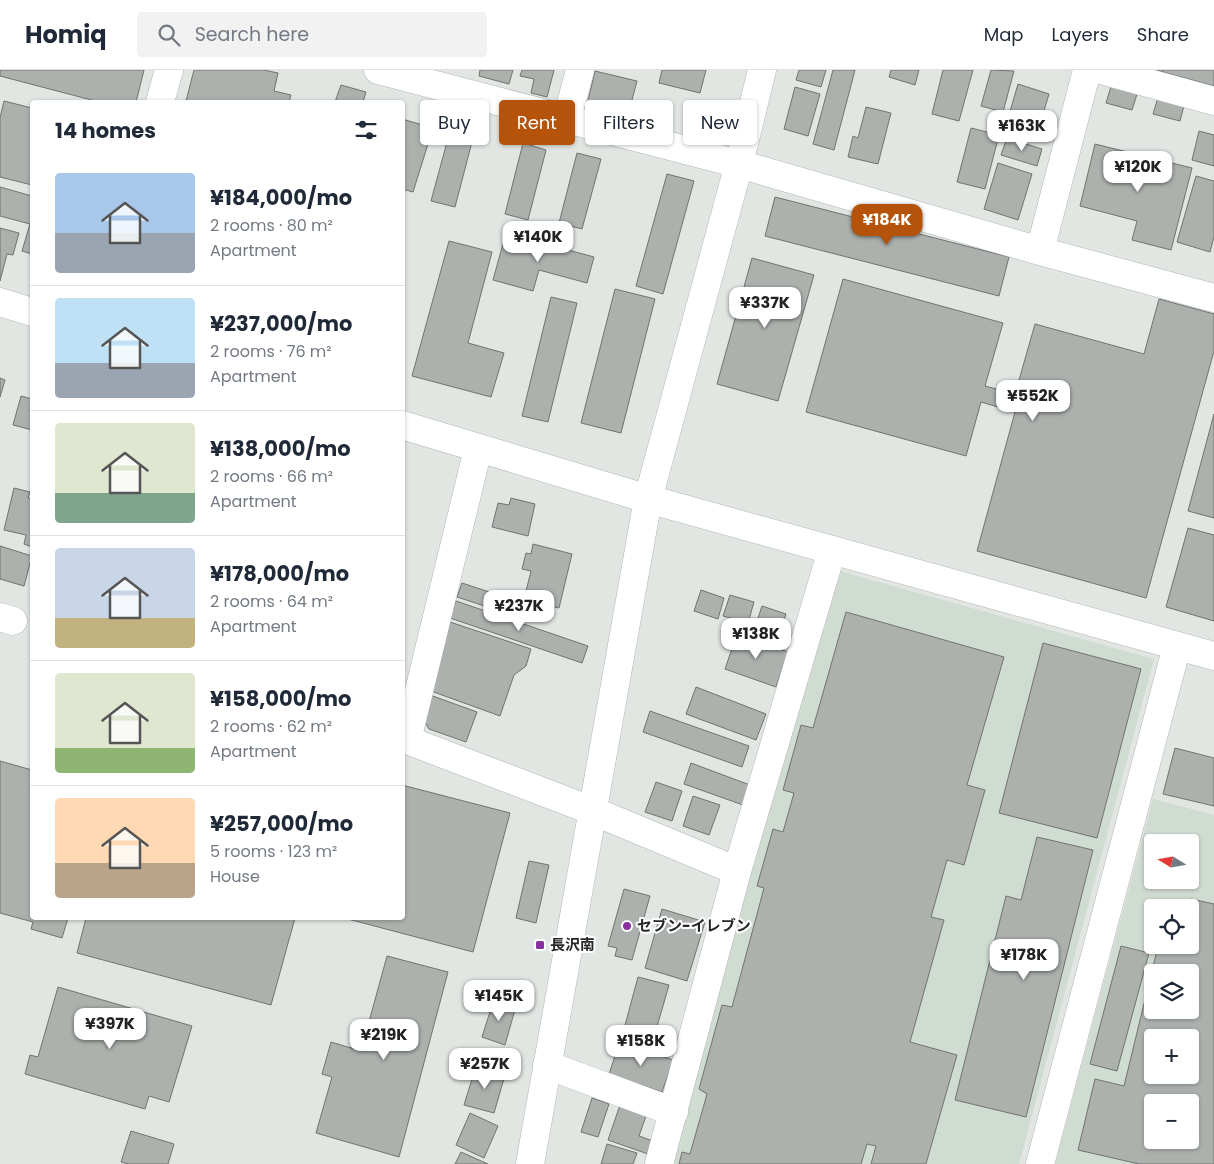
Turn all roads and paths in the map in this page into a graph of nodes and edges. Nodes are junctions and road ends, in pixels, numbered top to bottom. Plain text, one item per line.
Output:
1 (169, 70) edge
2 (580, 70) edge
3 (762, 70) edge
4 (1088, 70) edge
5 (1101, 70) edge
6 (394, 72) edge
7 (161, 100) edge
8 (572, 100) edge
9 (1214, 100) edge
10 (499, 101) edge
11 (575, 121) edge
12 (739, 164) junction
13 (1040, 251) junction
14 (1214, 298) edge
15 (0, 302) edge
16 (30, 311) edge
17 (405, 426) edge
18 (478, 449) junction
19 (648, 499) junction
20 (832, 550) junction
21 (1177, 646) junction
22 (1214, 656) edge
23 (593, 811) junction
24 (737, 871) junction
25 (547, 1065) junction
26 (674, 1112) junction
27 (530, 1164) edge
28 (659, 1164) edge
29 (1040, 1164) edge

1 - 7 street
2 - 8 street
3 - 12 street
4 - 13 street
5 - 9 street
6 - 10 street
11 - 12 street
12 - 13 street
12 - 19 street
13 - 14 street
15 - 16 street
17 - 18 street
18 - 19 street
18 - 23 street
19 - 20 street
19 - 23 street
20 - 21 street
20 - 24 street
21 - 22 street
21 - 29 street
23 - 24 street
23 - 25 street
24 - 26 street
25 - 26 street
25 - 27 street
26 - 28 street

